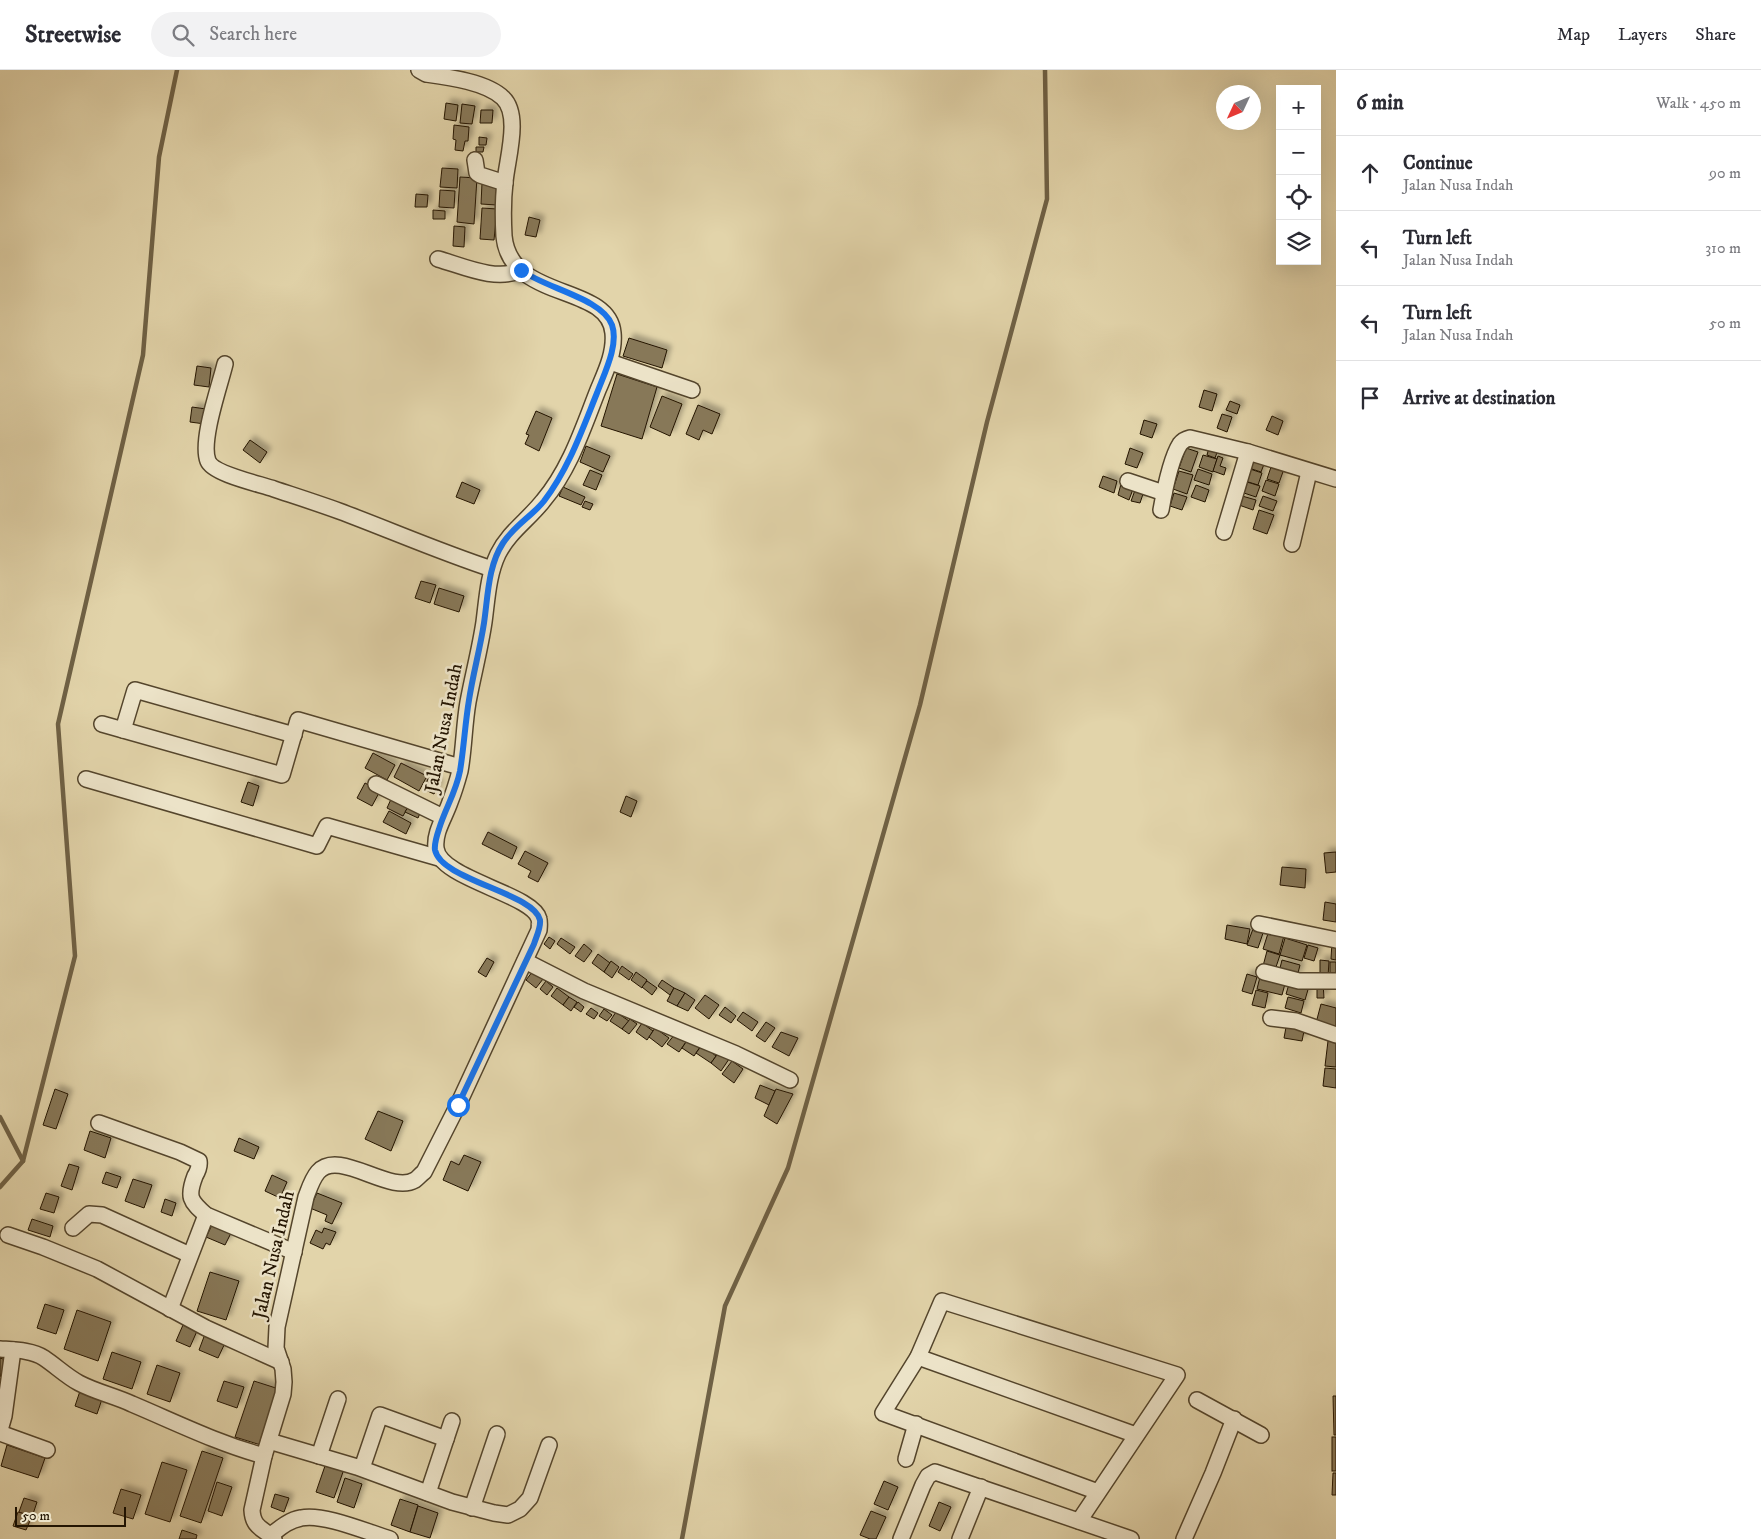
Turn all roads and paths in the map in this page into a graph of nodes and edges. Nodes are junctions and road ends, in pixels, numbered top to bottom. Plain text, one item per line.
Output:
1 (419, 70) edge
2 (475, 160) dead end
3 (504, 183) junction
4 (438, 259) dead end
5 (521, 270) junction
6 (610, 362) junction
7 (226, 364) dead end
8 (692, 390) dead end
9 (1248, 452) junction
10 (1309, 472) junction
11 (1336, 479) edge
12 (1128, 481) dead end
13 (1164, 493) junction
14 (1161, 510) dead end
15 (1224, 532) dead end
16 (1292, 544) dead end
17 (492, 569) junction
18 (102, 724) dead end
19 (123, 730) junction
20 (294, 735) junction
21 (460, 767) junction
22 (86, 779) dead end
23 (376, 784) dead end
24 (443, 818) junction
25 (439, 858) junction
26 (1259, 924) dead end
27 (1336, 940) edge
28 (524, 961) junction
29 (1264, 972) dead end
30 (1336, 981) edge
31 (1271, 1018) dead end
32 (1336, 1035) edge
33 (790, 1080) dead end
34 (99, 1123) dead end
35 (206, 1215) junction
36 (73, 1228) dead end
37 (8, 1235) dead end
38 (294, 1252) junction
39 (190, 1255) junction
40 (170, 1309) junction
41 (6, 1349) edge
42 (918, 1357) junction
43 (281, 1362) junction
44 (338, 1399) dead end
45 (1197, 1400) dead end
46 (1234, 1419) junction
47 (452, 1421) dead end
48 (916, 1424) junction
49 (0, 1432) edge
50 (497, 1434) dead end
51 (1136, 1435) junction
52 (1261, 1435) dead end
53 (446, 1440) junction
54 (549, 1445) dead end
55 (266, 1449) junction
56 (47, 1450) dead end
57 (319, 1456) junction
58 (906, 1459) dead end
59 (362, 1468) junction
60 (981, 1487) junction
61 (1098, 1492) junction
62 (428, 1493) junction
63 (472, 1508) junction
64 (1079, 1520) junction
65 (272, 1537) edge
66 (390, 1539) edge
67 (901, 1539) edge
68 (960, 1539) edge
69 (1132, 1539) edge
70 (1184, 1539) edge

1 - 3 street, Jalan Nusa Indah
2 - 3 street
3 - 5 street, Jalan Nusa Indah
4 - 5 street
5 - 6 street, Jalan Nusa Indah
6 - 8 street
6 - 17 street, Jalan Nusa Indah
7 - 17 street
9 - 10 street
9 - 13 street
9 - 15 street
10 - 11 street
10 - 16 street
12 - 13 street
13 - 14 street
17 - 21 street, Jalan Nusa Indah
18 - 19 street
19 - 20 street
19 - 20 street
20 - 21 street
21 - 24 street, Jalan Nusa Indah
22 - 25 street
23 - 24 street
24 - 25 street, Jalan Nusa Indah
25 - 28 street, Jalan Nusa Indah
26 - 27 street
28 - 33 street
28 - 38 street, Jalan Nusa Indah
29 - 30 street
31 - 32 street
34 - 35 street
35 - 38 street
35 - 39 street
36 - 39 street
37 - 40 street
38 - 43 street, Jalan Nusa Indah
39 - 40 street
40 - 43 street
41 - 49 street
41 - 55 street
42 - 48 street
42 - 51 street
42 - 51 street
43 - 55 street, Jalan Nusa Indah
44 - 57 street
45 - 46 street
46 - 52 street
46 - 70 street
47 - 53 street
48 - 58 street
48 - 61 street
49 - 56 street
50 - 63 street
51 - 61 street
53 - 59 street
53 - 62 street
54 - 63 street
55 - 57 street
55 - 65 street, Jalan Nusa Indah
57 - 59 street
59 - 62 street
60 - 64 street
60 - 67 street
60 - 68 street
61 - 64 street
62 - 63 street
64 - 69 street
65 - 66 street

